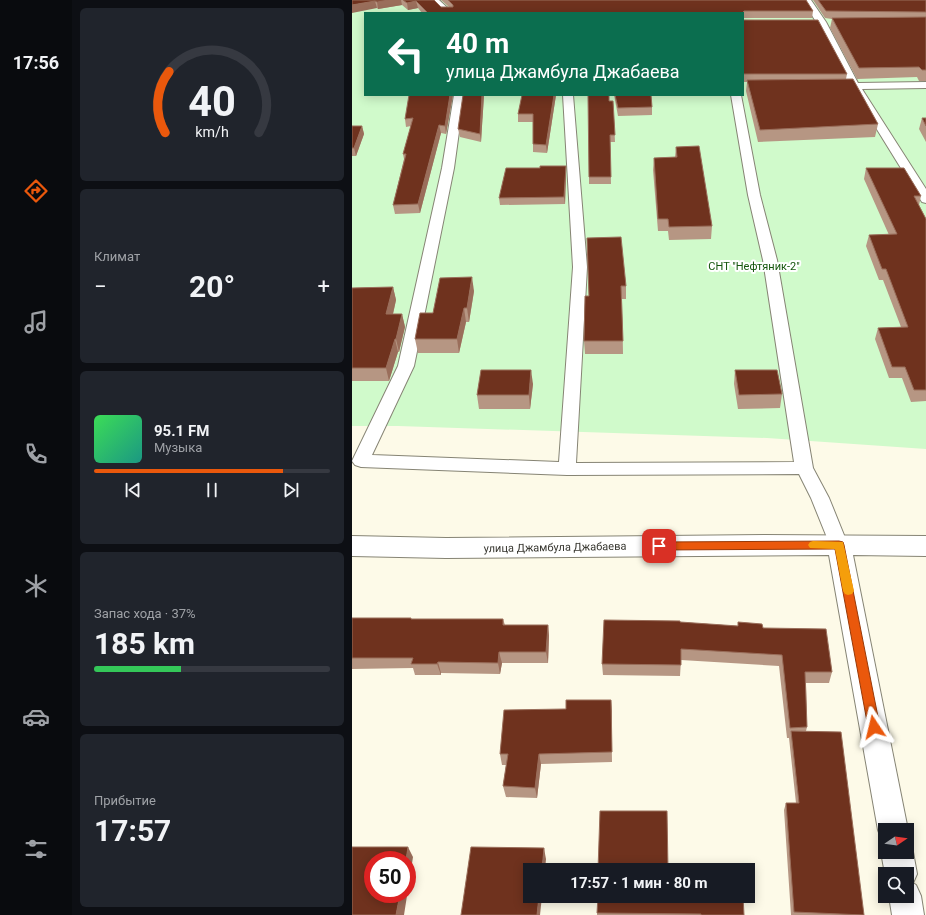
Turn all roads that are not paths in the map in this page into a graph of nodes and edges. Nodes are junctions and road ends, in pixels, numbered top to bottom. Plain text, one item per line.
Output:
1 (434, 0) edge
2 (807, 0) edge
3 (447, 12) edge
4 (926, 85) edge
5 (832, 86) edge
6 (855, 86) junction
7 (459, 96) edge
8 (568, 96) edge
9 (736, 96) edge
10 (926, 199) edge
11 (356, 460) edge
12 (804, 468) junction
13 (567, 469) junction
14 (839, 545) junction
15 (352, 546) edge
16 (926, 546) edge
17 (892, 823) edge
18 (906, 903) edge
19 (908, 915) edge

1 - 3 lane
2 - 6 lane
4 - 6 lane
5 - 6 lane
6 - 10 lane
7 - 11 lane
8 - 13 lane
9 - 12 lane
11 - 13 lane
12 - 13 lane
12 - 14 lane
14 - 15 main road, улица Джамбула Джабаева
14 - 16 main road, улица Джамбула Джабаева
14 - 17 main road
18 - 19 main road

